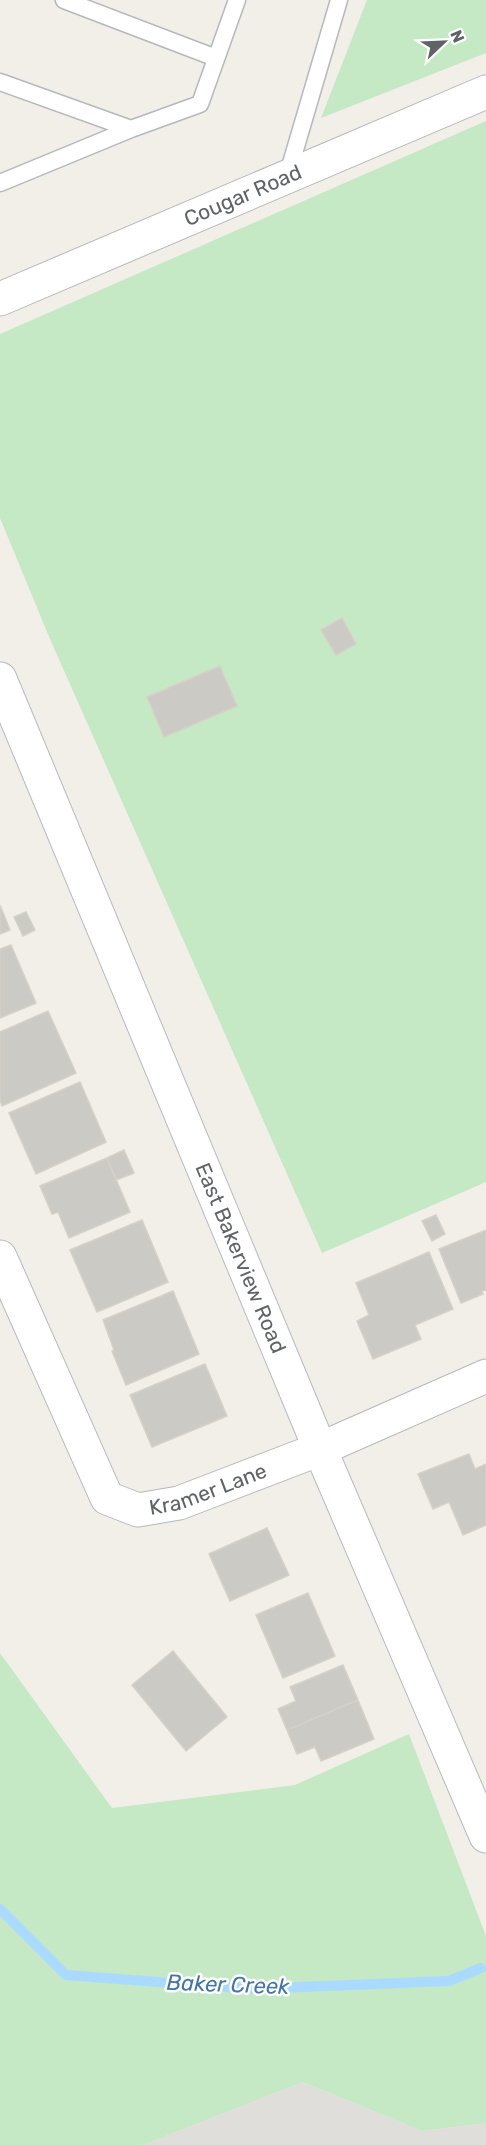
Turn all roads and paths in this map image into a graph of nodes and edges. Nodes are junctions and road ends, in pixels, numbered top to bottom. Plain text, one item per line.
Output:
1 (64, 0) edge
2 (237, 0) edge
3 (339, 0) edge
4 (216, 58) junction
5 (0, 82) edge
6 (486, 92) edge
7 (130, 129) junction
8 (287, 177) junction
9 (0, 183) edge
10 (0, 299) edge
11 (0, 679) edge
12 (0, 1257) edge
13 (486, 1376) edge
14 (320, 1449) junction
15 (486, 1836) edge

1 - 4 lane
2 - 4 lane
3 - 8 lane
4 - 7 lane
5 - 7 lane
6 - 8 main road, Cougar Road
7 - 9 lane
8 - 10 main road, Cougar Road
11 - 14 main road, East Bakerview Road
12 - 14 main road, Kramer Lane
13 - 14 main road, Kramer Lane
14 - 15 main road, East Bakerview Road

